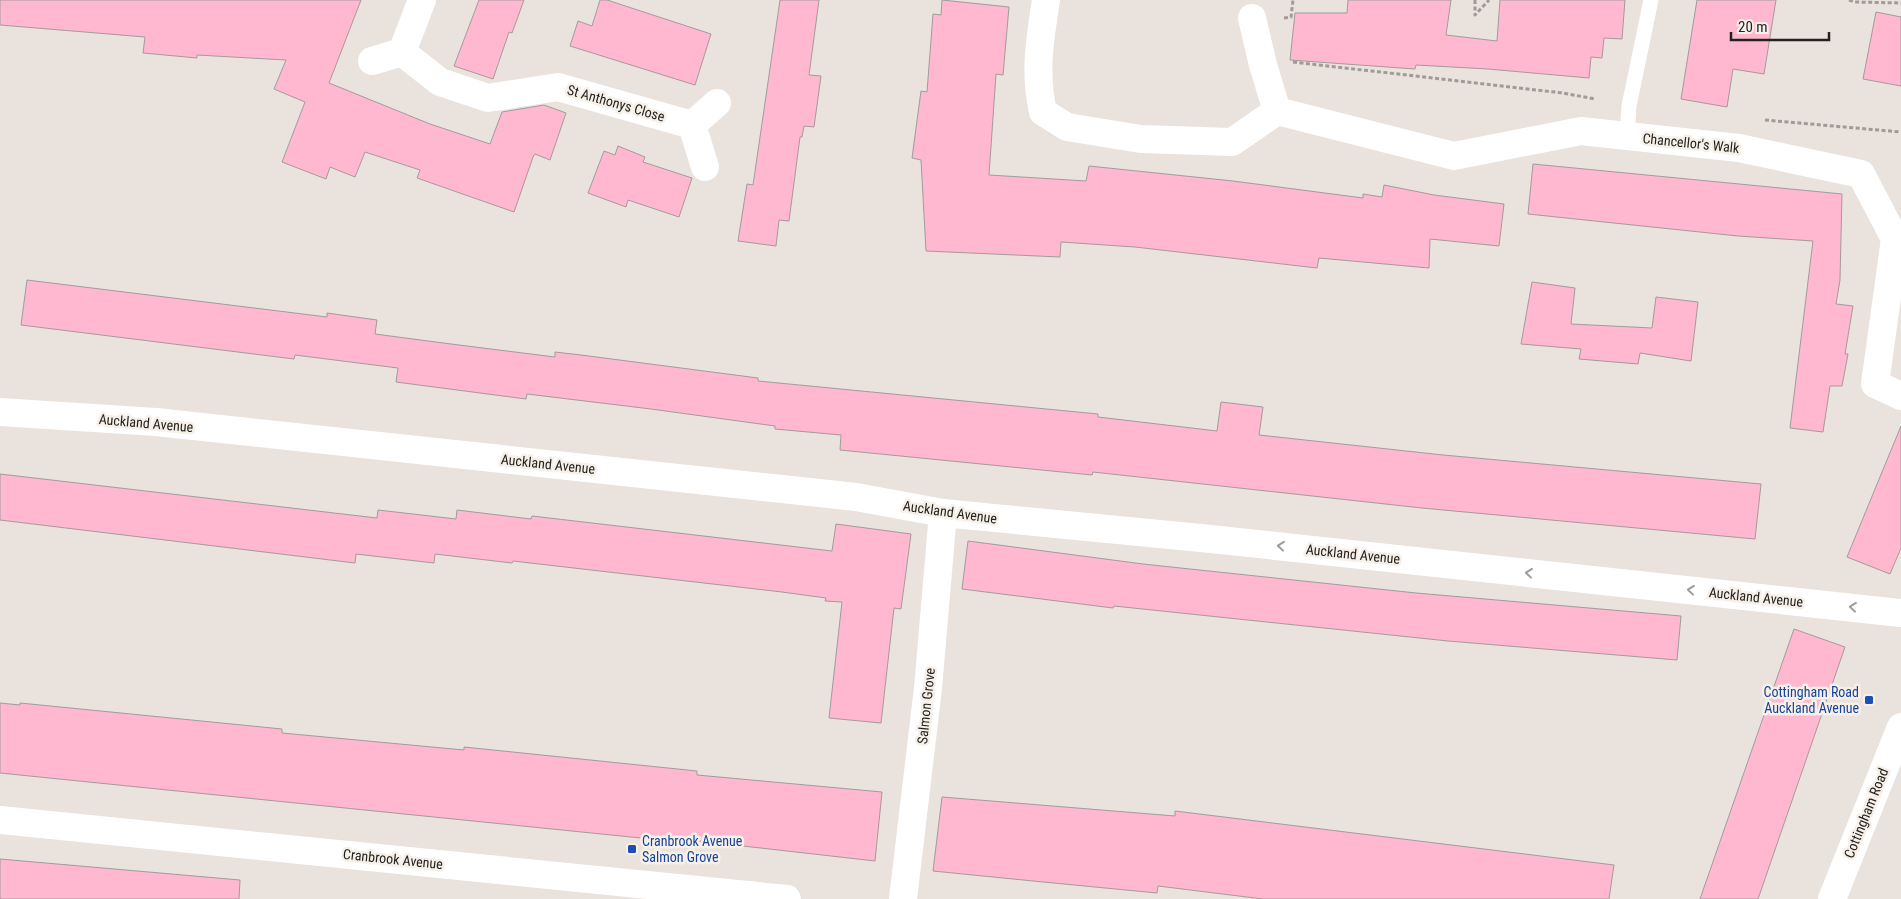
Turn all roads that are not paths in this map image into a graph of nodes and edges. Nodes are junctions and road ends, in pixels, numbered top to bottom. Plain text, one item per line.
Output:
1 (422, 0) edge
2 (1046, 0) edge
3 (1651, 0) edge
4 (1252, 18) dead end
5 (402, 52) junction
6 (372, 61) dead end
7 (717, 103) dead end
8 (1277, 111) junction
9 (692, 125) junction
10 (1627, 136) junction
11 (705, 167) dead end
12 (1901, 396) edge
13 (0, 412) edge
14 (943, 513) junction
15 (1901, 613) edge
16 (1901, 729) edge
17 (0, 820) edge
18 (787, 899) edge
19 (903, 899) edge
20 (1832, 899) edge

1 - 5 street
2 - 8 street
3 - 10 lane
4 - 8 street
5 - 6 street
5 - 9 street, St Anthonys Close
7 - 9 street
8 - 10 street, Chancellor's Walk
9 - 11 street
10 - 12 street, Chancellor's Walk
13 - 14 street, Auckland Avenue
15 -> 14 street, Auckland Avenue
14 - 19 street, Salmon Grove
16 - 20 street, Cottingham Road
17 - 18 street, Cranbrook Avenue

